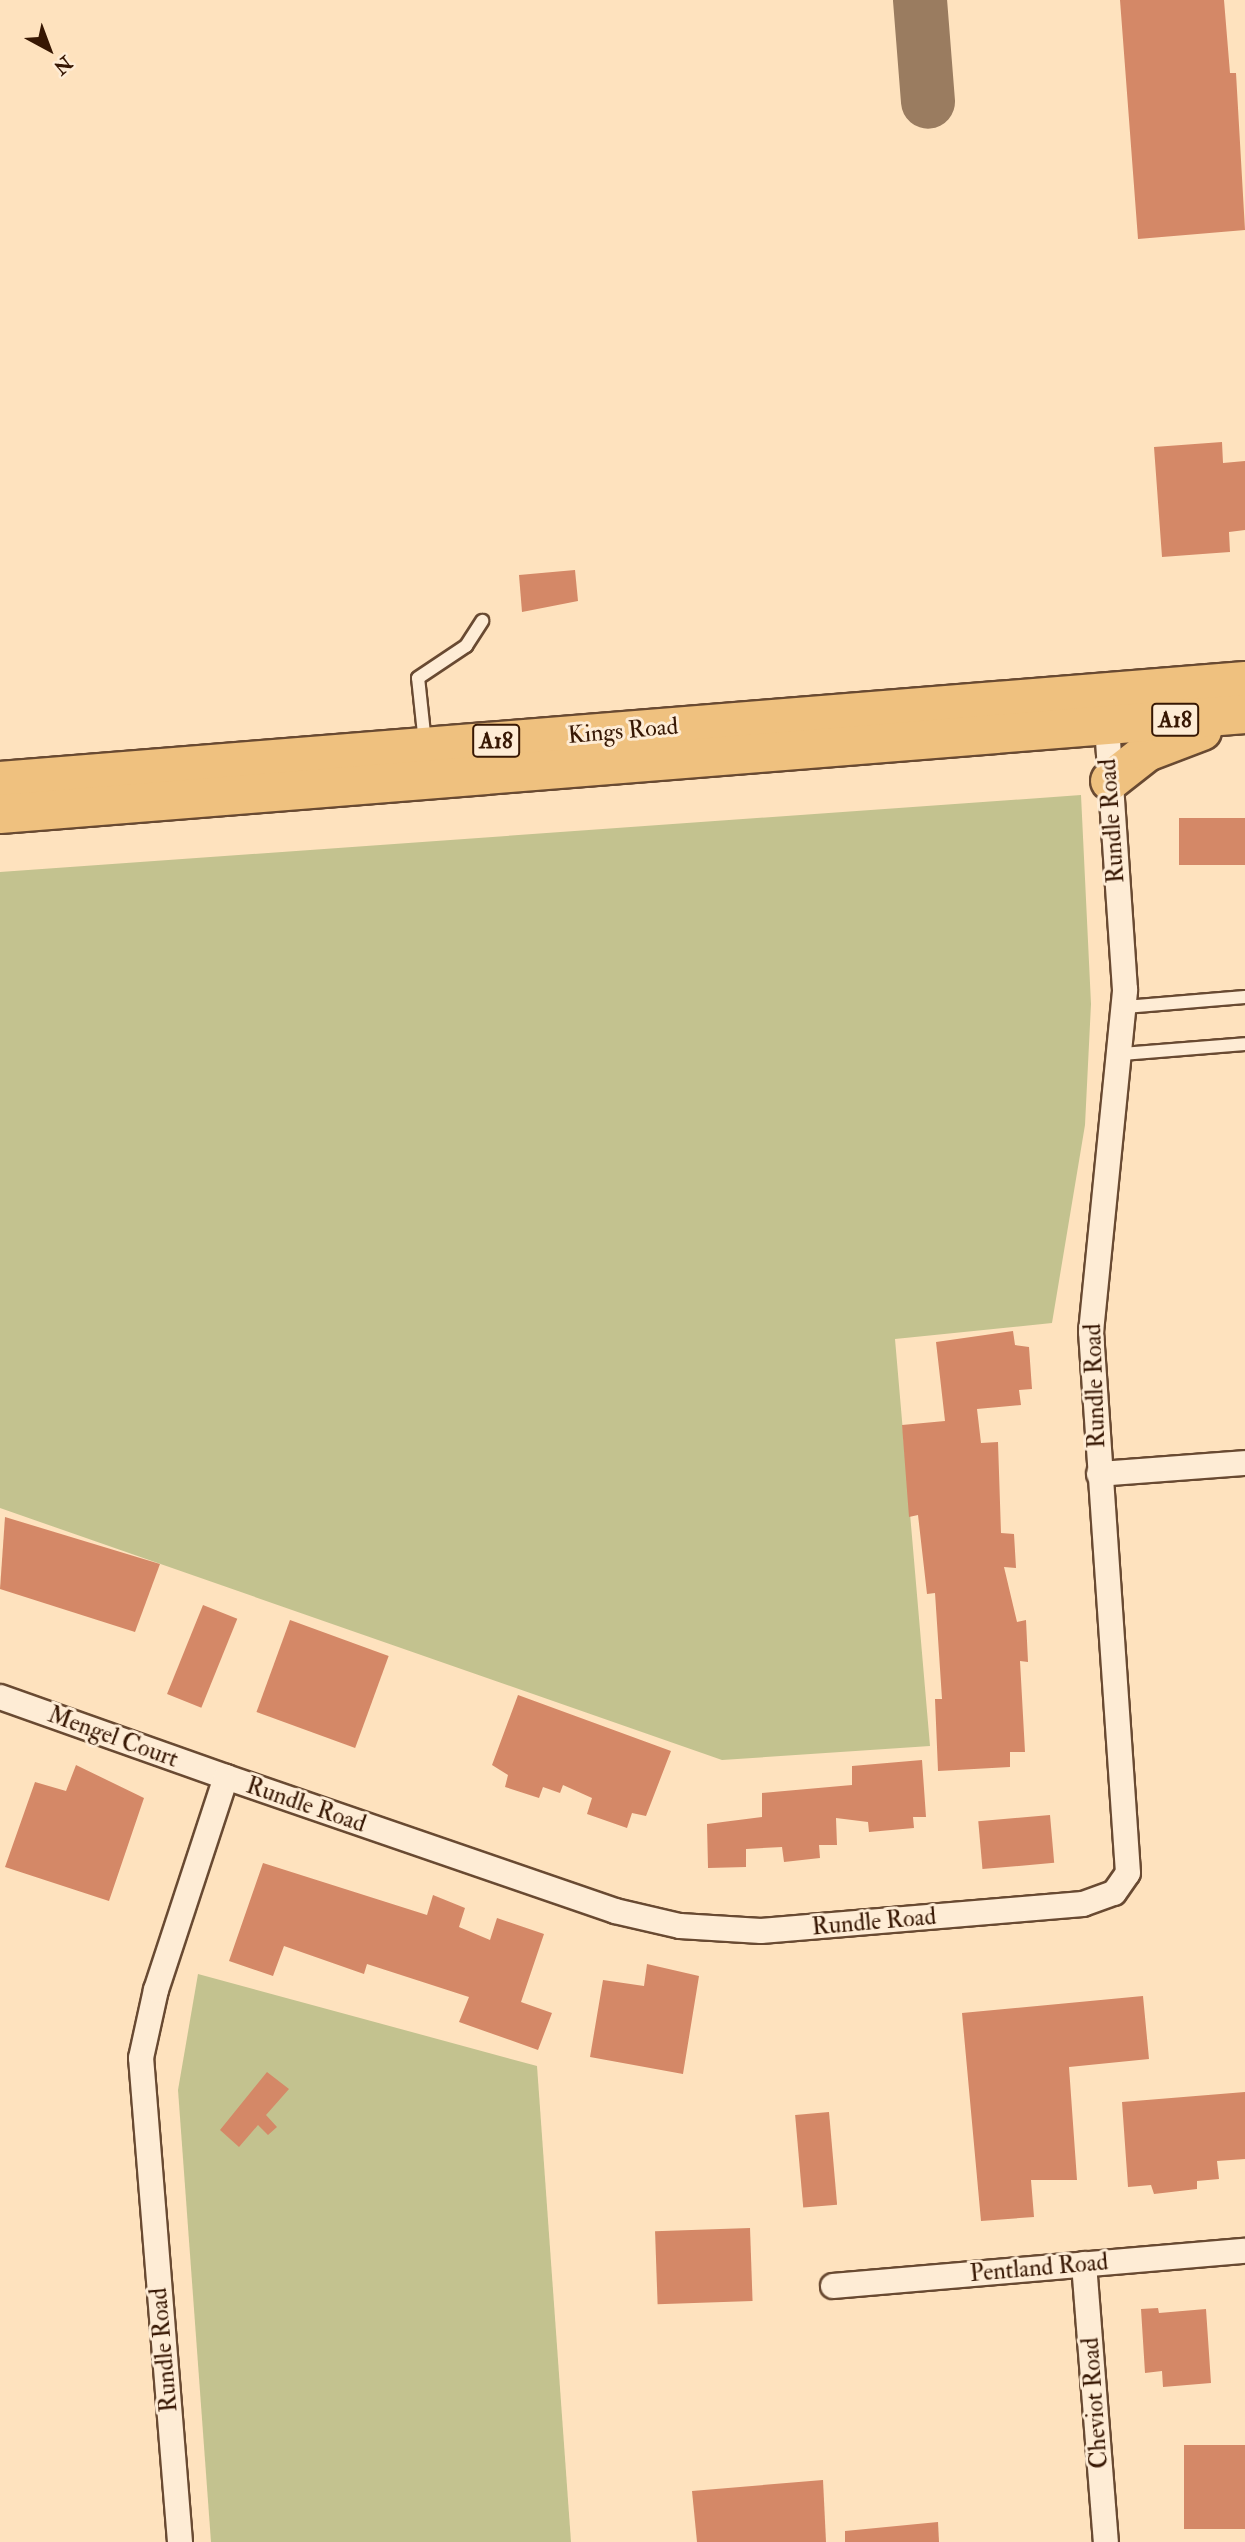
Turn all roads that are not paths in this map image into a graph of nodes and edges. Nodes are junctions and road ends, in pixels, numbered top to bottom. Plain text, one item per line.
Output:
1 (482, 621) dead end
2 (1245, 663) edge
3 (1245, 681) edge
4 (1161, 688) junction
5 (1106, 709) junction
6 (1245, 713) edge
7 (1245, 720) edge
8 (425, 747) junction
9 (0, 781) edge
10 (1110, 781) junction
11 (0, 814) edge
12 (1245, 996) edge
13 (1125, 1007) junction
14 (1245, 1044) edge
15 (1122, 1054) junction
16 (1245, 1463) edge
17 (1099, 1474) junction
18 (0, 1697) edge
19 (226, 1777) junction
20 (1245, 2250) edge
21 (1084, 2264) junction
22 (833, 2286) dead end
23 (180, 2542) edge
24 (1106, 2542) edge

1 - 8 lane
2 - 4 main road
3 - 4 main road, Kings Road / A18
4 - 5 main road, Kings Road / A18
5 - 6 main road, Kings Road / A18
5 - 8 main road, Kings Road / A18
5 - 10 street, Rundle Road
5 - 11 main road, Kings Road / A18
7 - 10 main road
8 - 9 main road, Kings Road / A18
10 - 13 street, Rundle Road
12 - 13 lane
13 - 15 street, Rundle Road
14 - 15 lane
15 - 17 street, Rundle Road
16 - 17 street
17 - 19 street, Rundle Road
18 - 19 street, Mengel Court
19 - 23 street, Rundle Road
20 - 21 street, Pentland Road
21 - 22 street, Pentland Road
21 - 24 street, Cheviot Road

